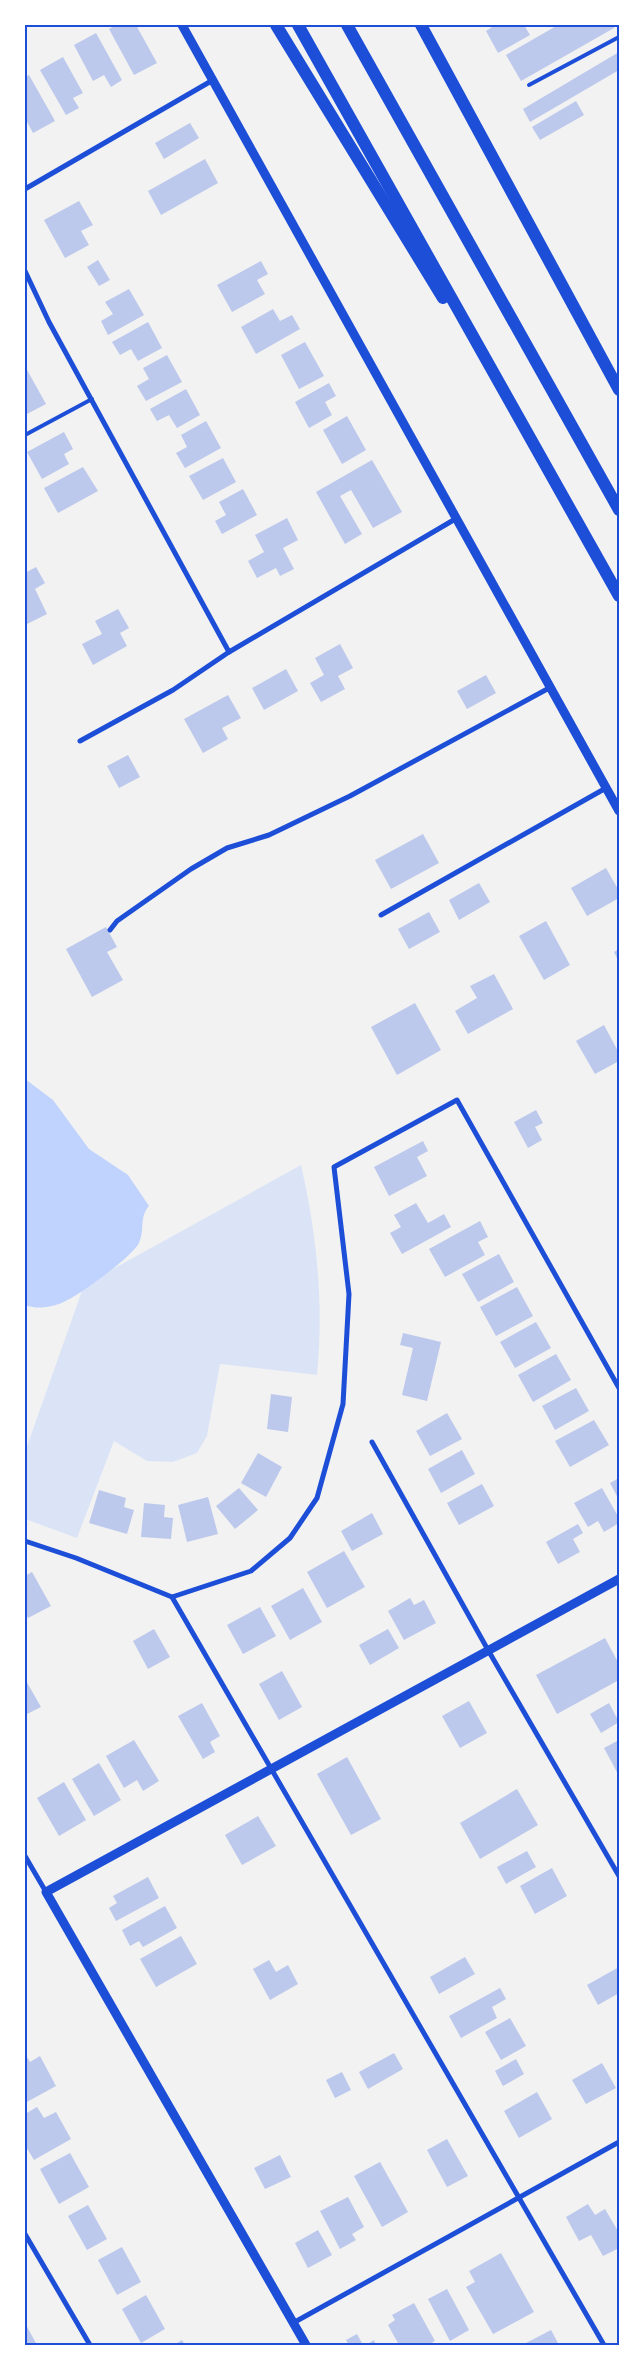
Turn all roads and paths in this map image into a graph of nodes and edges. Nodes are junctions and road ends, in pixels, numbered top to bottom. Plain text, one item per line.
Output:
1 (182, 25) edge
2 (276, 25) edge
3 (298, 25) edge
4 (347, 25) edge
5 (421, 25) edge
6 (619, 37) edge
7 (213, 80) junction
8 (529, 85) dead end
9 (25, 189) edge
10 (25, 271) edge
11 (619, 390) edge
12 (92, 399) junction
13 (25, 435) edge
14 (561, 492) junction
15 (619, 510) edge
16 (457, 518) junction
17 (619, 596) edge
18 (230, 652) junction
19 (551, 688) junction
20 (80, 741) dead end
21 (606, 788) junction
22 (619, 811) edge
23 (381, 915) dead end
24 (110, 930) dead end
25 (619, 1388) edge
26 (372, 1442) dead end
27 (25, 1541) edge
28 (619, 1579) edge
29 (172, 1597) junction
30 (488, 1650) junction
31 (272, 1770) junction
32 (25, 1856) edge
33 (619, 1876) edge
34 (46, 1892) junction
35 (619, 2142) edge
36 (518, 2199) junction
37 (25, 2234) edge
38 (293, 2323) junction
39 (90, 2345) edge
40 (306, 2345) edge
41 (604, 2345) edge

1 - 7 street
2 - 14 highway
3 - 14 highway
4 - 15 highway
5 - 11 highway
6 - 8 lane
7 - 9 street
7 - 16 street
10 - 12 street
12 - 13 lane
12 - 18 street
14 - 17 highway
16 - 18 street
16 - 19 street
18 - 20 street
19 - 21 street
19 - 24 street
21 - 22 street
21 - 23 street
25 - 29 street
26 - 30 street
27 - 29 street
28 - 30 street
29 - 31 street
30 - 31 street
30 - 33 street
31 - 34 street
31 - 36 street
32 - 34 street
34 - 38 street
35 - 36 street
36 - 38 street
36 - 41 street
37 - 39 street
38 - 40 street

